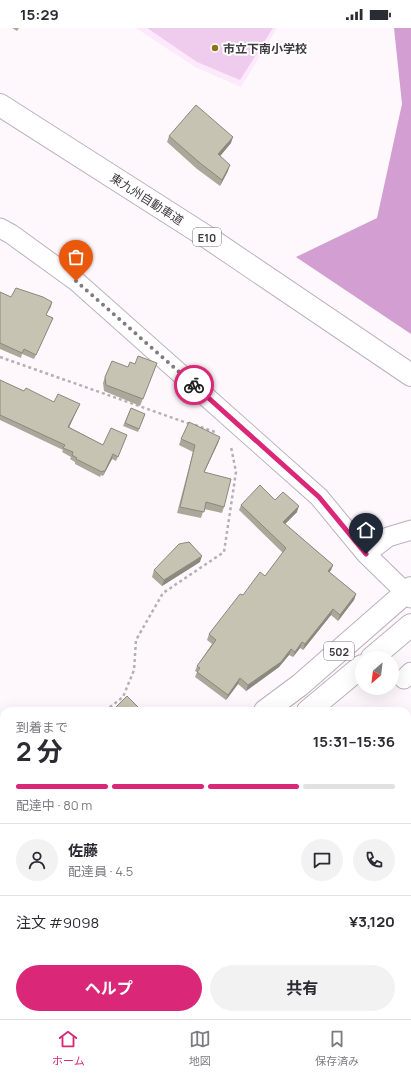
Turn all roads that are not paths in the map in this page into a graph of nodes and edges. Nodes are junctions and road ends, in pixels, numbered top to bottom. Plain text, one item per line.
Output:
1 (0, 105) edge
2 (0, 228) edge
3 (411, 375) edge
4 (411, 530) edge
5 (366, 554) junction
6 (409, 593) edge
7 (411, 625) edge
8 (380, 651) edge
9 (355, 672) edge
10 (270, 707) edge
11 (313, 707) edge

1 - 3 main road, 東九州自動車道 / E10
2 - 5 street
4 - 5 street
5 - 6 street
6 - 10 main road, 502
7 - 8 main road, 502
9 - 11 main road, 502

